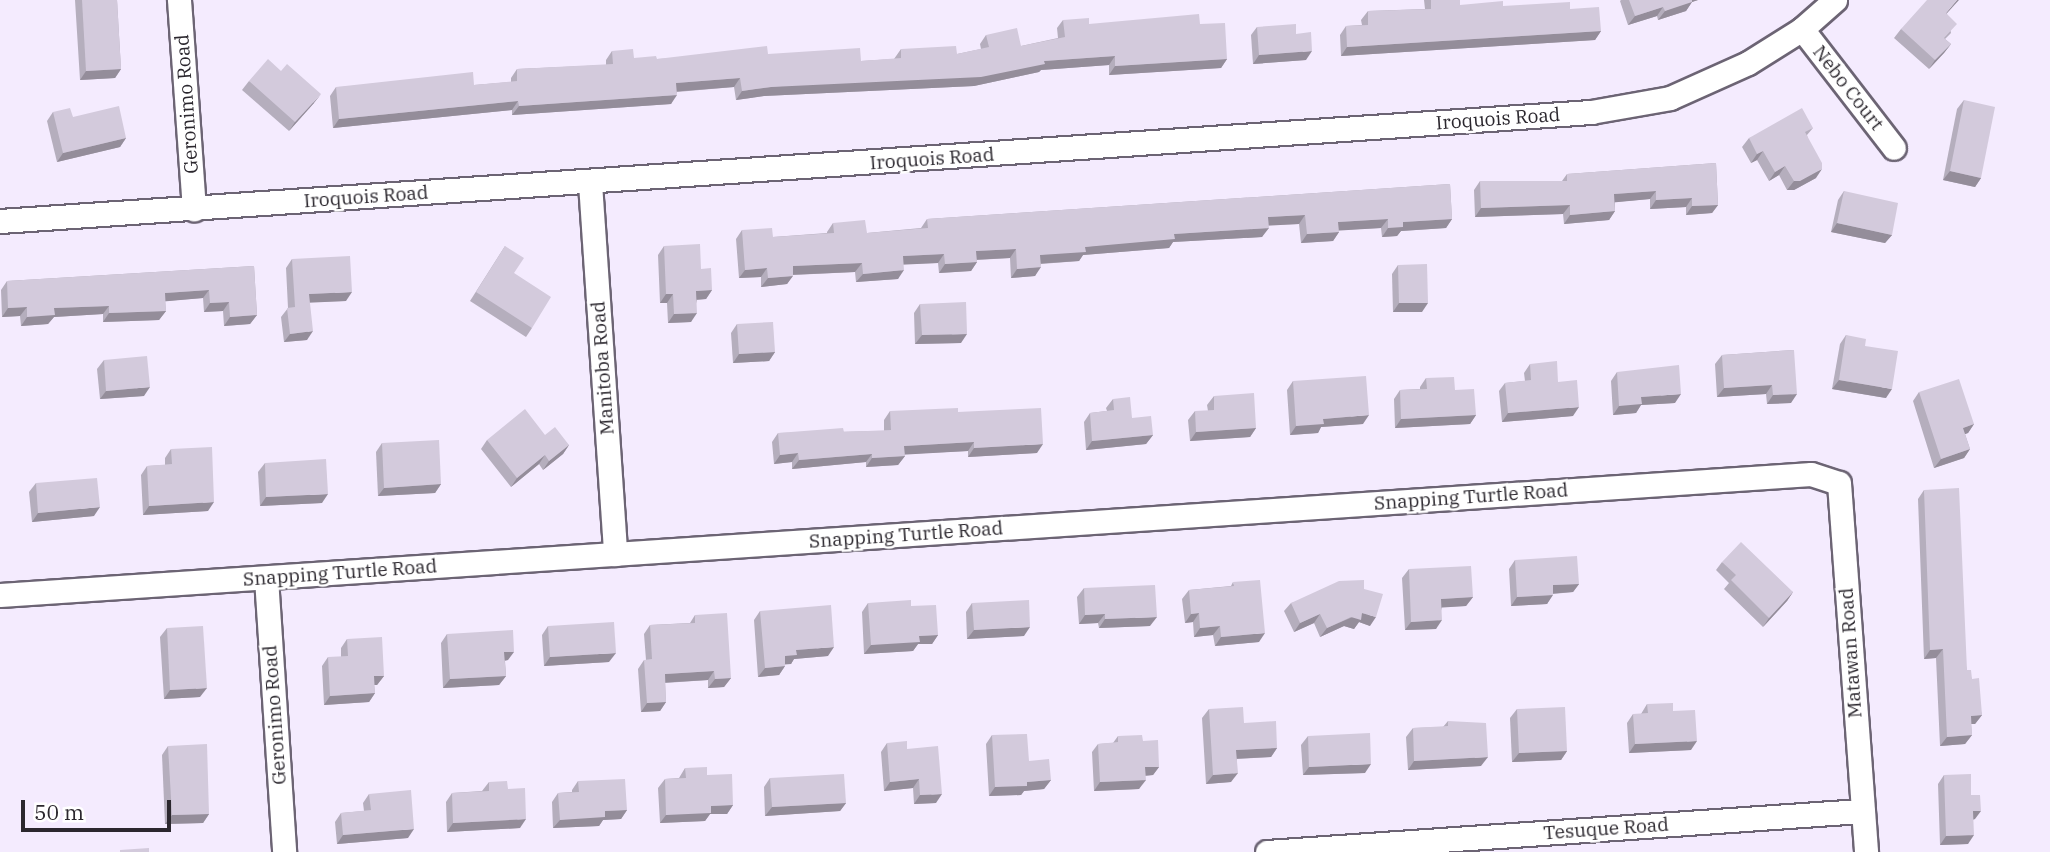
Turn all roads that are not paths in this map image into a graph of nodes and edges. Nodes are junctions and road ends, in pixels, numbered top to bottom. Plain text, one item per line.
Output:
1 (179, 0) edge
2 (1835, 0) edge
3 (1802, 29) junction
4 (1895, 148) dead end
5 (590, 183) junction
6 (194, 209) junction
7 (0, 221) edge
8 (1811, 474) joint
9 (615, 554) junction
10 (266, 578) junction
11 (0, 595) edge
12 (1861, 811) junction
13 (284, 852) edge
14 (1267, 852) edge
15 (1866, 852) edge

1 - 6 street, Geronimo Road
2 - 3 street, Iroquois Road
3 - 4 street, Nebo Court
3 - 5 street, Iroquois Road
5 - 6 street, Iroquois Road
5 - 9 street, Manitoba Road
6 - 7 street, Iroquois Road
8 - 9 street, Snapping Turtle Road
8 - 12 street, Matawan Road
9 - 10 street, Snapping Turtle Road
10 - 11 street, Snapping Turtle Road
10 - 13 street, Geronimo Road
12 - 14 street, Tesuque Road
12 - 15 street, Matawan Road

